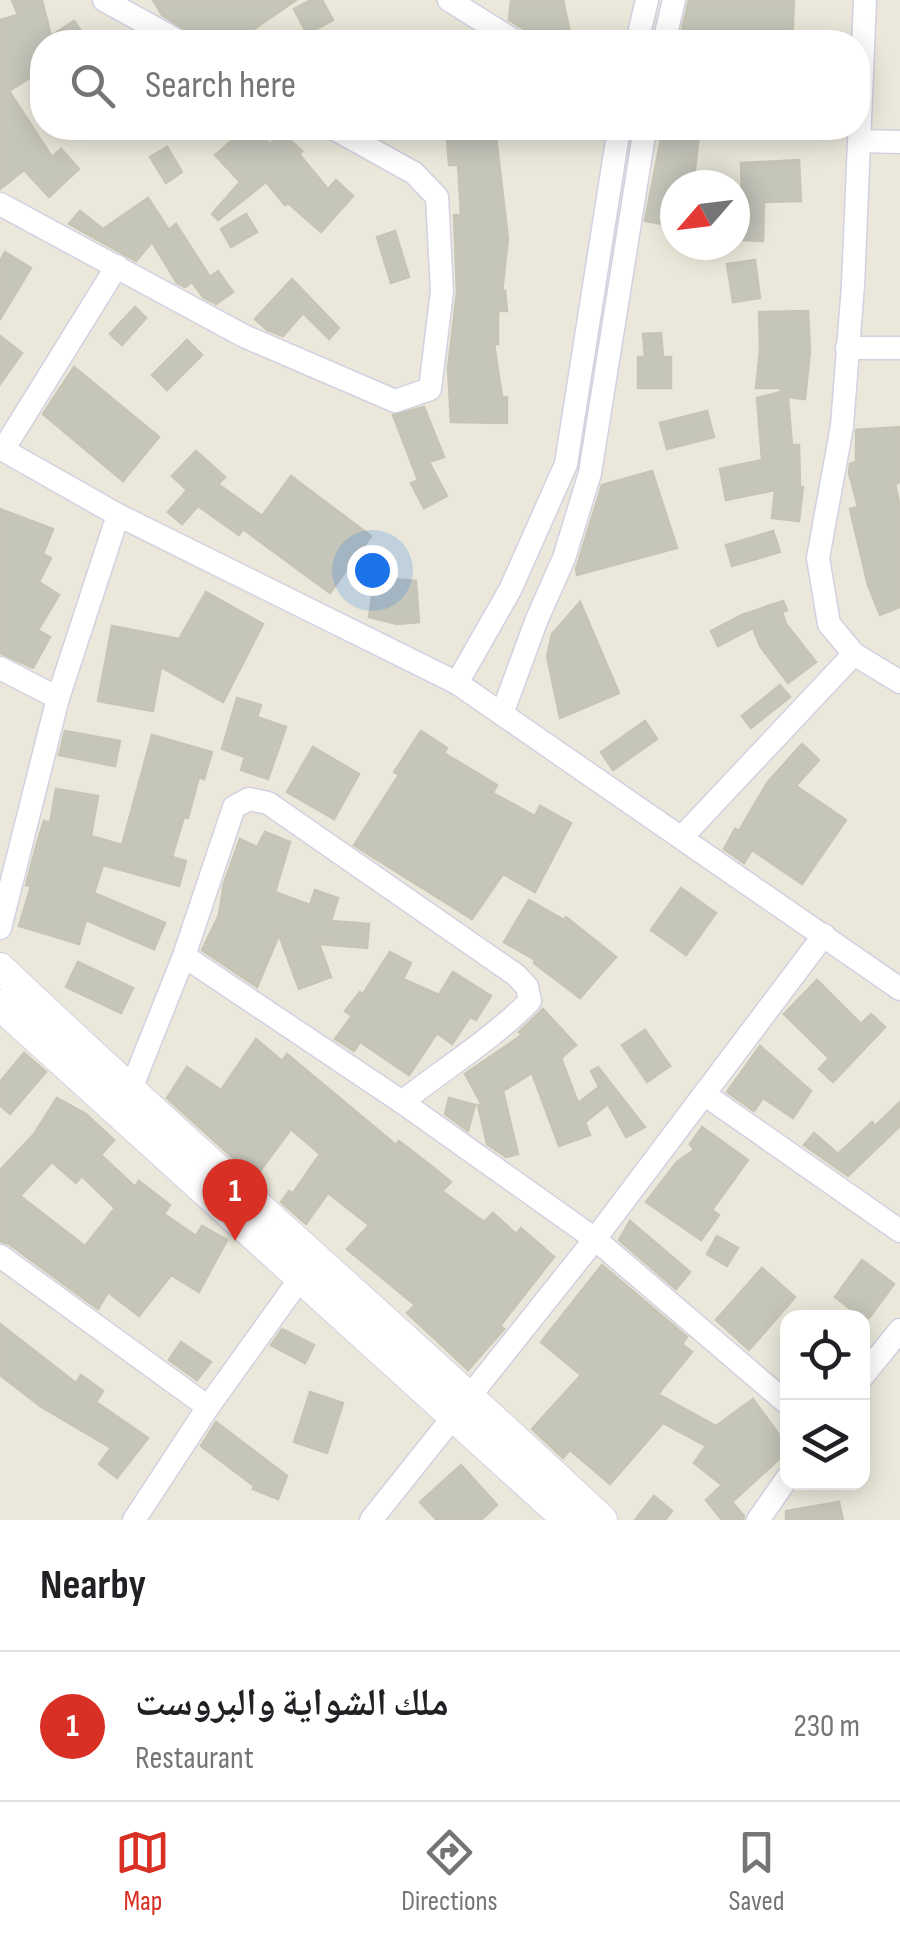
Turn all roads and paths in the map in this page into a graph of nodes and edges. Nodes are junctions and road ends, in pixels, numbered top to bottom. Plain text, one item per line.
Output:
1 (104, 0) edge
2 (449, 0) edge
3 (647, 0) edge
4 (674, 0) edge
5 (865, 0) edge
6 (158, 30) edge
7 (497, 30) edge
8 (640, 30) edge
9 (667, 30) edge
10 (864, 30) edge
11 (355, 140) edge
12 (617, 140) edge
13 (643, 140) edge
14 (860, 142) joint
15 (900, 142) edge
16 (0, 204) edge
17 (118, 266) junction
18 (847, 348) junction
19 (900, 348) edge
20 (2, 449) edge
21 (118, 515) junction
22 (854, 654) junction
23 (0, 668) edge
24 (457, 682) junction
25 (900, 682) edge
26 (58, 698) junction
27 (502, 714) junction
28 (682, 837) junction
29 (0, 928) edge
30 (824, 935) junction
31 (184, 956) junction
32 (0, 968) edge
33 (900, 989) edge
34 (0, 1005) edge
35 (704, 1094) junction
36 (402, 1102) junction
37 (125, 1104) junction
38 (900, 1231) edge
39 (595, 1239) junction
40 (0, 1256) edge
41 (302, 1276) junction
42 (900, 1330) edge
43 (870, 1367) edge
44 (783, 1400) edge
45 (461, 1405) junction
46 (208, 1407) junction
47 (780, 1488) edge
48 (134, 1520) edge
49 (371, 1520) edge
50 (568, 1520) edge
51 (602, 1520) edge
52 (758, 1520) edge

1 - 6 street
2 - 7 street
3 - 8 street
4 - 9 street
5 - 10 street
11 - 17 street
12 - 24 street
13 - 27 street
14 - 15 street
14 - 18 street
16 - 17 street
17 - 20 street
18 - 19 street
18 - 22 street
20 - 21 street
21 - 24 street
21 - 26 street
22 - 25 street
22 - 28 street
23 - 26 street
24 - 27 street
26 - 29 street
27 - 28 street
28 - 30 street
30 - 33 street
30 - 35 street
31 - 36 street
31 - 36 street
31 - 37 street
32 - 37 street
34 - 37 street
35 - 38 street
35 - 39 street
36 - 39 street
37 - 41 street
37 - 45 street
39 - 44 street
39 - 45 street
40 - 46 street
41 - 45 street
41 - 46 street
42 - 43 street
45 - 49 street
45 - 50 street
45 - 51 street
46 - 48 street
47 - 52 street

